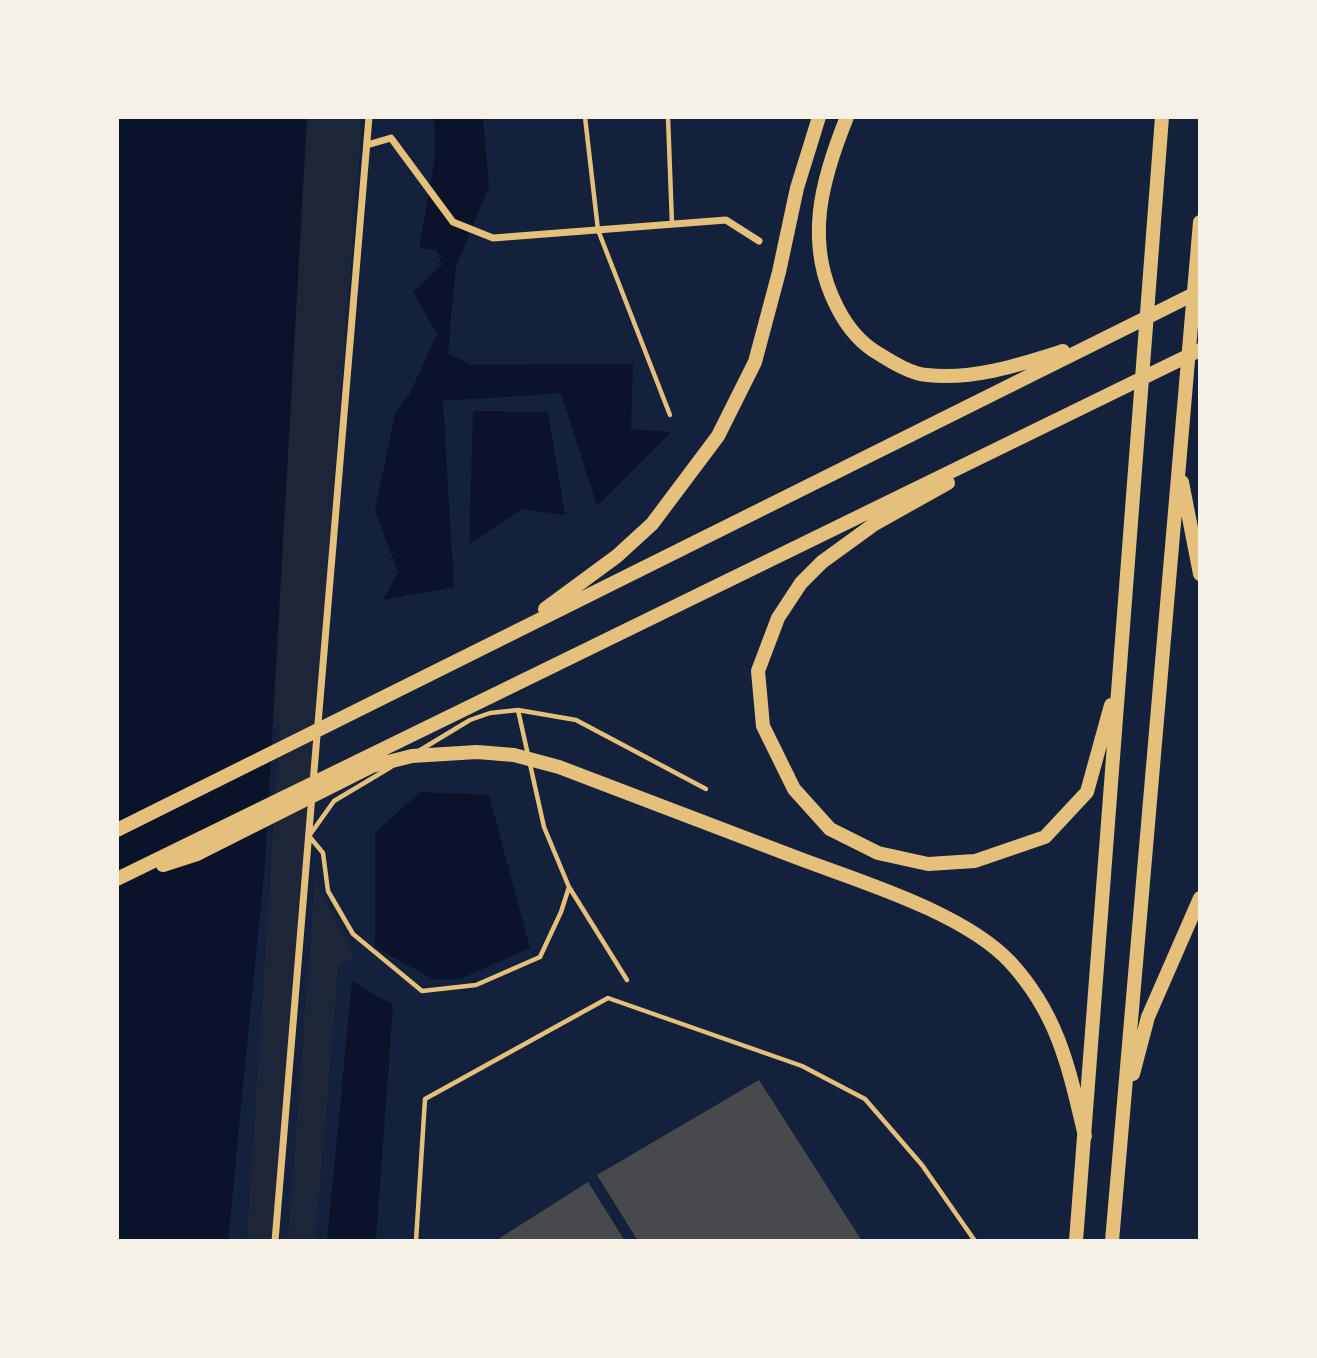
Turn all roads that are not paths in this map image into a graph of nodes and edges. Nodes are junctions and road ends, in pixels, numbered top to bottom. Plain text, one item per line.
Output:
1 (369, 117) edge
2 (585, 117) edge
3 (668, 117) edge
4 (819, 117) edge
5 (847, 117) edge
6 (1154, 117) edge
7 (1162, 117) edge
8 (367, 145) junction
9 (1158, 165) junction
10 (1200, 222) edge
11 (672, 224) junction
12 (598, 230) junction
13 (759, 241) dead end
14 (1200, 291) edge
15 (1111, 335) junction
16 (1200, 350) edge
17 (1087, 406) junction
18 (670, 415) dead end
19 (1179, 466) junction
20 (1200, 574) edge
21 (512, 633) junction
22 (1120, 674) junction
23 (518, 710) junction
24 (706, 789) dead end
25 (117, 830) edge
26 (309, 836) junction
27 (118, 879) edge
28 (569, 887) junction
29 (1200, 898) edge
30 (627, 980) dead end
31 (1124, 1109) junction
32 (1085, 1136) junction
33 (275, 1241) edge
34 (416, 1241) edge
35 (975, 1241) edge
36 (1076, 1241) edge
37 (1112, 1241) edge

1 - 8 street
2 - 12 lane
3 - 11 lane
4 - 21 highway
5 - 15 highway
6 - 9 highway
7 - 9 highway
8 - 12 street
8 - 26 street
9 - 22 highway
10 - 19 highway
11 - 12 street
11 - 13 street
12 - 18 lane
14 - 15 highway
15 - 21 highway
16 - 17 highway
17 - 22 highway
17 - 27 highway
19 - 20 highway
19 - 31 highway
21 - 25 highway
22 - 32 highway
23 - 24 lane
23 - 26 lane
23 - 28 lane
26 - 28 lane
26 - 33 street
27 - 32 highway
28 - 30 lane
29 - 31 highway
31 - 37 highway
32 - 36 highway
34 - 35 lane

